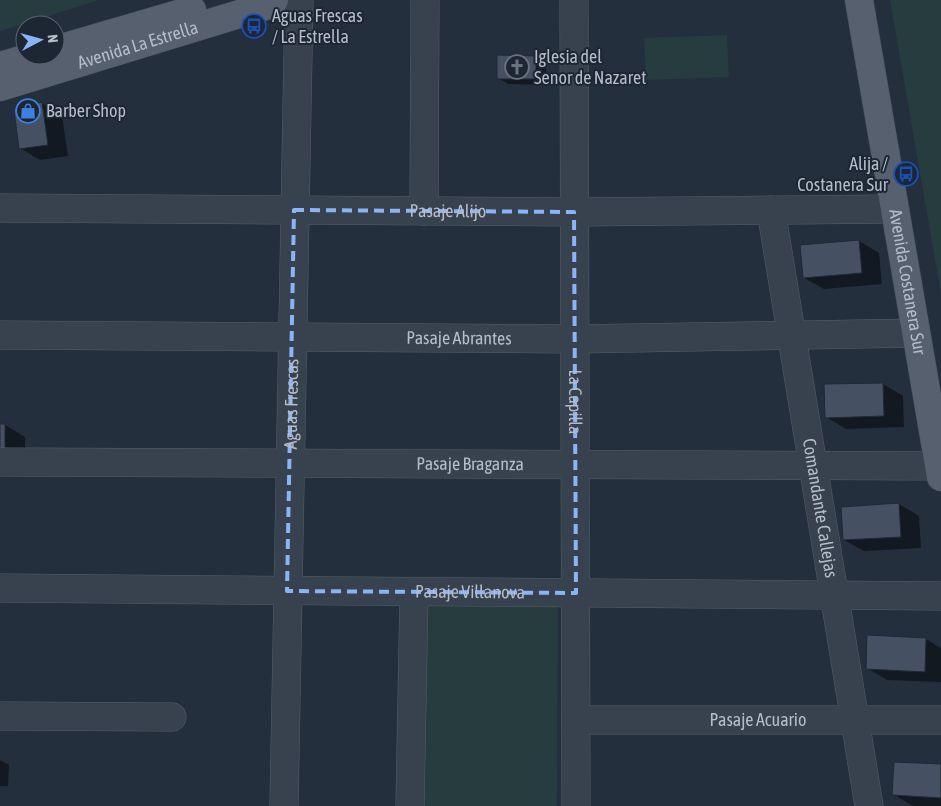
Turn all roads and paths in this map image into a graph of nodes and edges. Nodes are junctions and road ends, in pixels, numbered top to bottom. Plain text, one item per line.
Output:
1 (227, 0) edge
2 (274, 0) edge
3 (299, 0) edge
4 (424, 0) edge
5 (574, 0) edge
6 (859, 0) edge
7 (65, 47) edge
8 (15, 62) edge
9 (0, 66) edge
10 (0, 87) edge
11 (0, 208) edge
12 (895, 209) junction
13 (294, 210) junction
14 (771, 210) junction
15 (424, 211) junction
16 (574, 212) junction
17 (916, 334) junction
18 (0, 335) edge
19 (792, 337) junction
20 (292, 339) junction
21 (575, 339) junction
22 (0, 462) edge
23 (290, 464) junction
24 (575, 465) junction
25 (814, 465) junction
26 (940, 472) edge
27 (0, 588) edge
28 (287, 591) junction
29 (414, 592) junction
30 (576, 593) junction
31 (835, 596) junction
32 (941, 596) edge
33 (0, 716) edge
34 (172, 717) dead end
35 (576, 720) junction
36 (856, 720) junction
37 (941, 720) edge
38 (284, 806) edge
39 (410, 806) edge
40 (576, 806) edge
41 (869, 806) edge

1 - 7 main road, Avenida La Estrella
2 - 10 main road, Avenida La Estrella
3 - 13 street, Aguas Frescas
4 - 15 street
5 - 16 street, La Capilla
6 - 12 main road, Avenida Costanera Sur
8 - 9 main road
11 - 13 street, Pasaje Alijo
12 - 14 street, Pasaje Alijo
12 - 17 main road, Avenida Costanera Sur
13 - 15 street, Pasaje Alijo
13 - 20 street, Aguas Frescas
14 - 16 street, Pasaje Alijo
14 - 19 street, Comandante Callejas
15 - 16 street, Pasaje Alijo
16 - 21 street, La Capilla
17 - 19 street, Pasaje Abrantes
17 - 26 main road, Avenida Costanera Sur
18 - 20 street, Pasaje Abrantes
19 - 21 street, Pasaje Abrantes
19 - 25 street, Comandante Callejas
20 - 21 street, Pasaje Abrantes
20 - 23 street, Aguas Frescas
21 - 24 street, La Capilla
22 - 23 street, Pasaje Braganza
23 - 24 street, Pasaje Braganza
23 - 28 street, Aguas Frescas
24 - 25 street, Pasaje Braganza
24 - 30 street, La Capilla
25 - 26 street, Pasaje Braganza
25 - 31 street, Comandante Callejas
27 - 28 street, Pasaje Villanova
28 - 29 street, Pasaje Villanova
28 - 38 street, Aguas Frescas
29 - 30 street, Pasaje Villanova
29 - 39 street
30 - 31 street, Pasaje Villanova
30 - 35 street, La Capilla
31 - 32 street, Pasaje Villanova
31 - 36 street, Comandante Callejas
33 - 34 street
35 - 36 street, Pasaje Acuario
35 - 40 street, La Capilla
36 - 37 street, Pasaje Acuario
36 - 41 street, Comandante Callejas

